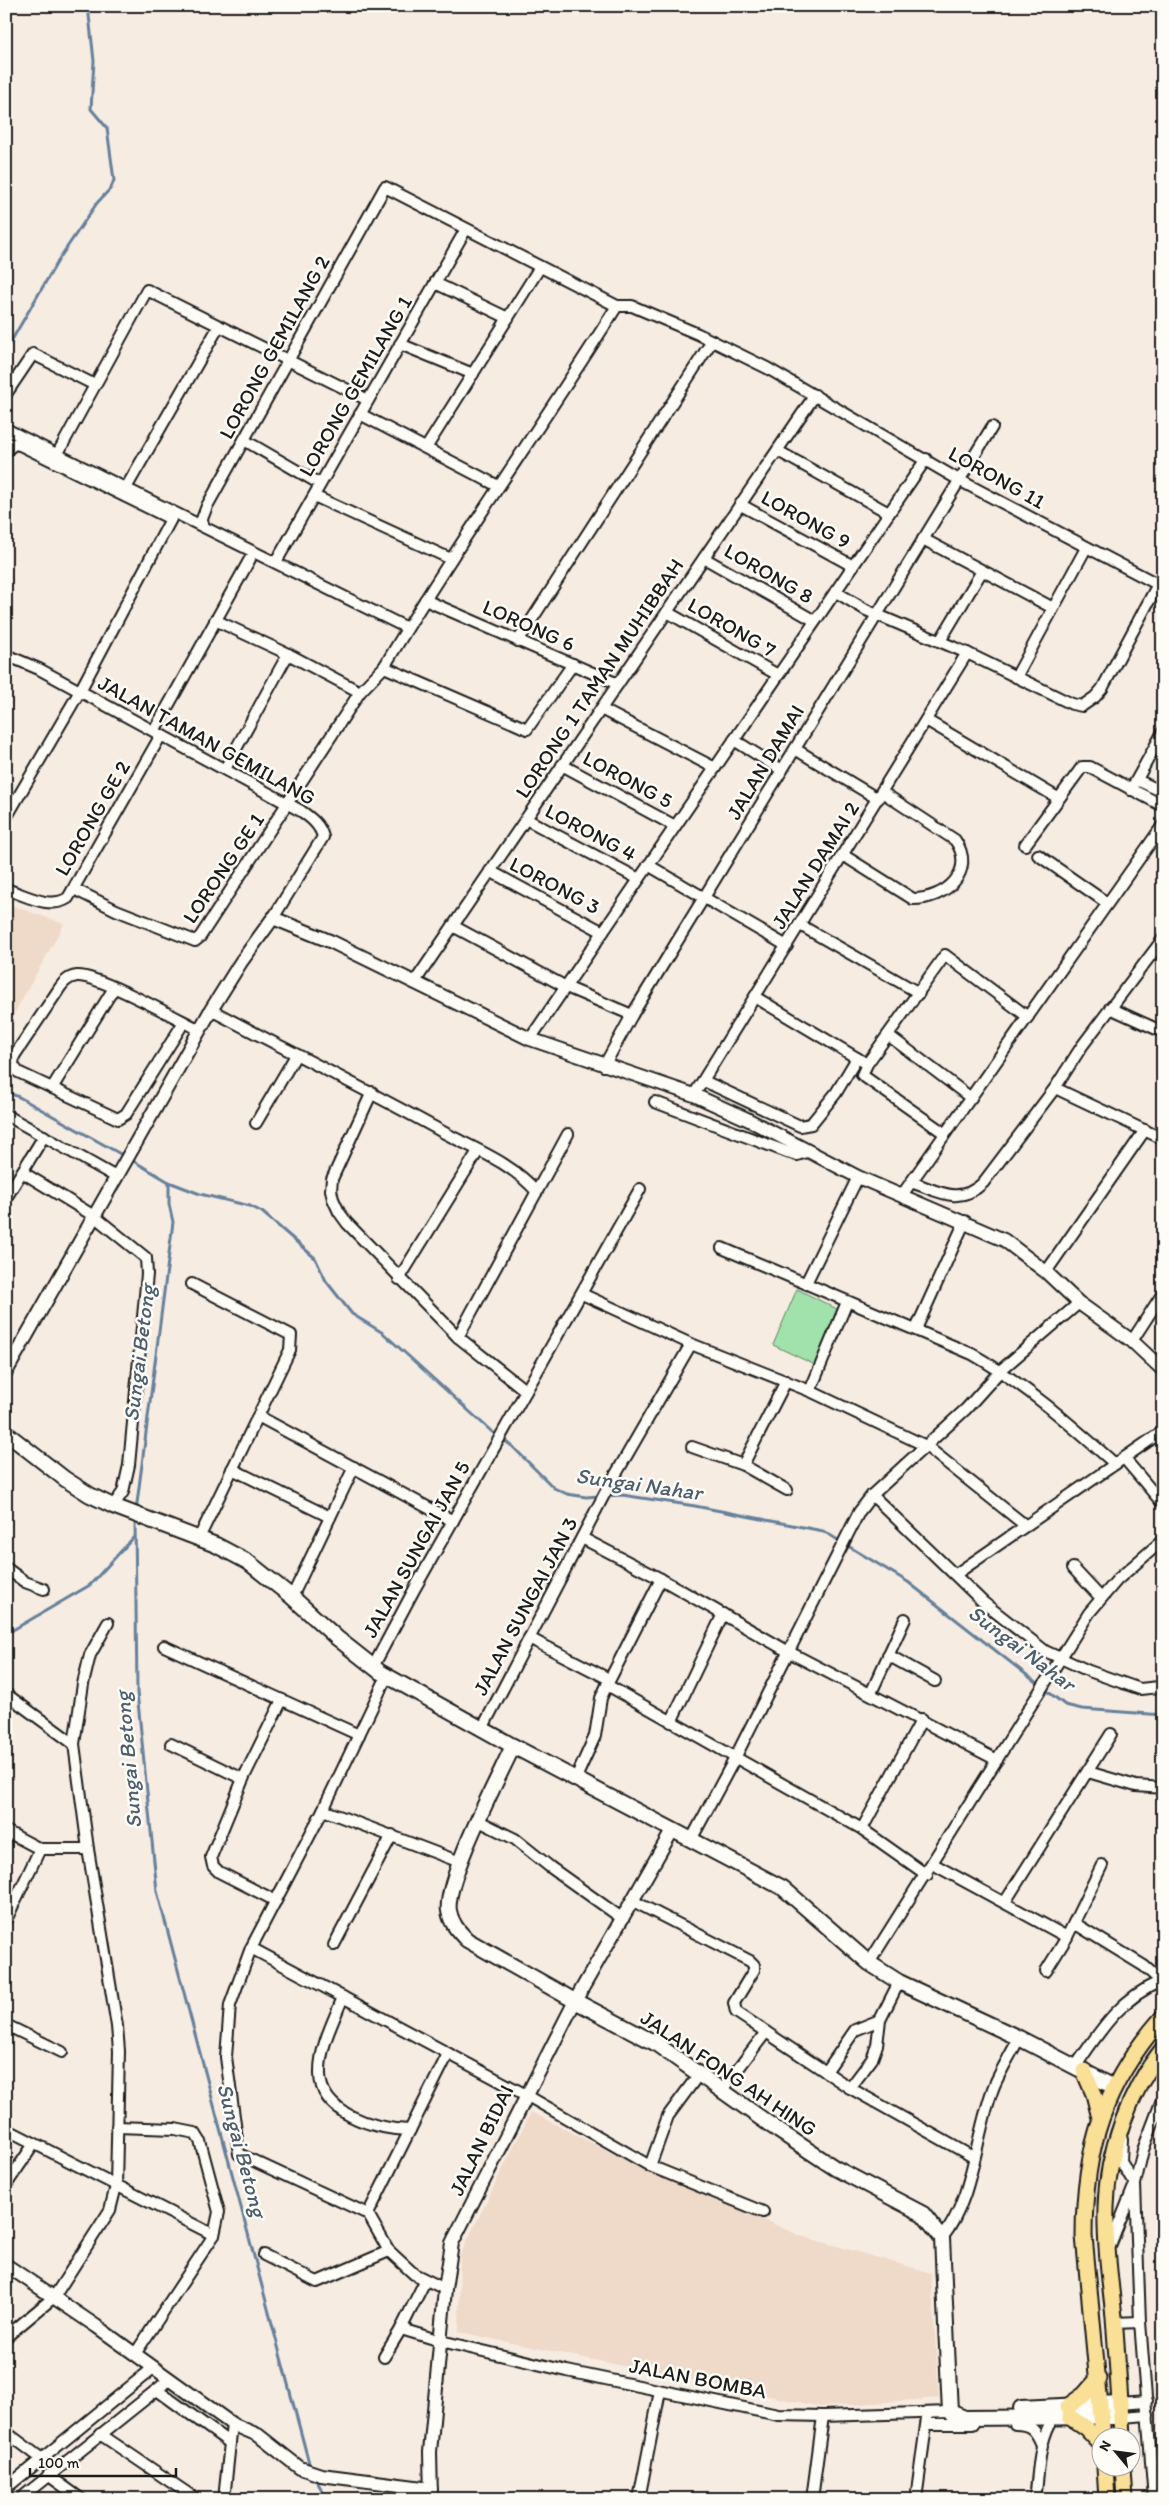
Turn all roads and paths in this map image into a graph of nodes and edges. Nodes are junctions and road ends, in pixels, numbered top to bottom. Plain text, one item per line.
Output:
1 (385, 187) joint
2 (466, 229) junction
3 (540, 267) junction
4 (435, 283) junction
5 (617, 306) junction
6 (508, 318) junction
7 (219, 326) junction
8 (712, 341) junction
9 (400, 344) junction
10 (288, 360) junction
11 (473, 374) junction
12 (95, 385) junction
13 (6, 394) edge
14 (815, 395) junction
15 (368, 400) junction
16 (360, 414) junction
17 (992, 427) dead end
18 (6, 428) edge
19 (244, 440) junction
20 (426, 448) junction
21 (6, 450) edge
22 (778, 451) junction
23 (58, 453) junction
24 (926, 459) junction
25 (959, 480) junction
26 (320, 484) junction
27 (498, 486) junction
28 (126, 488) junction
29 (314, 496) junction
30 (741, 505) junction
31 (889, 514) junction
32 (203, 526) junction
33 (923, 539) junction
34 (1086, 548) junction
35 (704, 558) junction
36 (250, 559) dead end
37 (452, 559) junction
38 (276, 562) junction
39 (853, 566) junction
40 (982, 571) junction
41 (1160, 585) edge
42 (836, 592) junction
43 (425, 600) junction
44 (1053, 608) junction
45 (667, 612) junction
46 (878, 614) junction
47 (215, 620) junction
48 (815, 621) junction
49 (407, 628) junction
50 (518, 641) junction
51 (940, 641) junction
52 (968, 653) junction
53 (288, 654) junction
54 (6, 655) edge
55 (572, 664) junction
56 (384, 667) junction
57 (778, 675) junction
58 (1016, 676) junction
59 (618, 684) junction
60 (80, 691) junction
61 (360, 692) junction
62 (601, 709) junction
63 (926, 720) junction
64 (1163, 732) edge
65 (158, 733) junction
66 (734, 740) junction
67 (795, 749) junction
68 (562, 765) junction
69 (715, 768) junction
70 (225, 769) junction
71 (782, 770) junction
72 (1137, 780) junction
73 (1131, 790) junction
74 (1163, 792) edge
75 (880, 796) junction
76 (1058, 798) junction
77 (288, 804) junction
78 (1163, 806) edge
79 (6, 818) edge
80 (526, 818) junction
81 (1163, 825) edge
82 (675, 826) junction
83 (1025, 845) dead end
84 (843, 855) junction
85 (1038, 855) dead end
86 (648, 866) junction
87 (490, 871) junction
88 (639, 879) junction
89 (6, 889) edge
90 (74, 889) junction
91 (704, 898) junction
92 (1107, 903) junction
93 (273, 918) junction
94 (800, 925) junction
95 (453, 926) junction
96 (603, 932) junction
97 (1163, 939) edge
98 (787, 946) junction
99 (414, 982) junction
100 (566, 986) junction
101 (114, 988) junction
102 (919, 994) junction
103 (755, 997) junction
104 (1110, 1008) junction
105 (211, 1010) junction
106 (632, 1015) junction
107 (1028, 1017) junction
108 (184, 1022) junction
109 (200, 1030) junction
110 (1163, 1032) edge
111 (888, 1035) junction
112 (530, 1039) junction
113 (296, 1055) junction
114 (857, 1058) junction
115 (867, 1064) junction
116 (604, 1066) junction
117 (704, 1082) junction
118 (52, 1088) junction
119 (1055, 1088) junction
120 (372, 1092) junction
121 (694, 1095) junction
122 (971, 1098) junction
123 (655, 1102) dead end
124 (6, 1115) edge
125 (256, 1123) dead end
126 (1145, 1130) junction
127 (944, 1133) junction
128 (568, 1134) dead end
129 (44, 1136) junction
130 (1163, 1139) edge
131 (478, 1151) junction
132 (807, 1152) junction
133 (22, 1172) junction
134 (117, 1175) junction
135 (858, 1177) junction
136 (911, 1182) junction
137 (640, 1189) dead end
138 (537, 1192) junction
139 (902, 1195) junction
140 (6, 1198) edge
141 (94, 1216) junction
142 (965, 1221) junction
143 (722, 1248) dead end
144 (1046, 1272) junction
145 (399, 1279) junction
146 (806, 1283) junction
147 (192, 1284) dead end
148 (1163, 1293) edge
149 (582, 1294) junction
150 (847, 1302) junction
151 (1079, 1303) junction
152 (916, 1329) junction
153 (458, 1337) junction
154 (1132, 1341) junction
155 (691, 1344) junction
156 (1001, 1370) junction
157 (1163, 1370) edge
158 (6, 1372) edge
159 (786, 1381) junction
160 (526, 1391) junction
161 (810, 1391) junction
162 (258, 1416) junction
163 (1163, 1431) edge
164 (6, 1433) edge
165 (926, 1446) junction
166 (692, 1447) dead end
167 (1120, 1461) junction
168 (743, 1465) junction
169 (354, 1467) junction
170 (232, 1469) junction
171 (787, 1490) dead end
172 (872, 1495) junction
173 (1163, 1504) edge
174 (118, 1508) junction
175 (330, 1516) junction
176 (453, 1520) junction
177 (1026, 1526) junction
178 (199, 1538) junction
179 (582, 1538) junction
180 (1163, 1540) edge
181 (6, 1568) edge
182 (1073, 1568) dead end
183 (956, 1574) junction
184 (661, 1578) junction
185 (44, 1589) dead end
186 (292, 1597) junction
187 (1101, 1598) junction
188 (723, 1614) junction
189 (905, 1619) dead end
190 (108, 1623) dead end
191 (530, 1638) junction
192 (164, 1646) dead end
193 (789, 1652) junction
194 (888, 1655) junction
195 (1062, 1659) junction
196 (373, 1667) junction
197 (387, 1676) junction
198 (935, 1681) dead end
199 (608, 1682) junction
200 (1163, 1684) edge
201 (871, 1693) junction
202 (6, 1694) edge
203 (282, 1700) junction
204 (922, 1719) junction
205 (671, 1722) junction
206 (482, 1729) junction
207 (1112, 1734) dead end
208 (359, 1735) junction
209 (74, 1744) junction
210 (171, 1744) dead end
211 (513, 1746) junction
212 (735, 1758) junction
213 (997, 1760) junction
214 (1088, 1772) junction
215 (243, 1779) junction
216 (575, 1780) junction
217 (1163, 1788) edge
218 (323, 1810) junction
219 (479, 1821) junction
220 (862, 1829) junction
221 (6, 1831) edge
222 (672, 1831) junction
223 (392, 1835) junction
224 (691, 1840) junction
225 (88, 1848) junction
226 (40, 1849) junction
227 (460, 1862) junction
228 (933, 1864) junction
229 (1102, 1865) dead end
230 (927, 1875) junction
231 (276, 1901) junction
232 (633, 1901) junction
233 (1005, 1902) junction
234 (623, 1919) junction
235 (6, 1920) edge
236 (1074, 1923) junction
237 (1067, 1937) junction
238 (334, 1945) dead end
239 (251, 1948) junction
240 (869, 1963) junction
241 (1046, 1972) dead end
242 (899, 1982) junction
243 (1162, 1982) edge
244 (343, 1997) junction
245 (575, 2001) junction
246 (1163, 2017) edge
247 (880, 2020) junction
248 (6, 2025) edge
249 (766, 2032) junction
250 (1019, 2038) junction
251 (1163, 2042) edge
252 (1163, 2049) edge
253 (62, 2052) dead end
254 (448, 2054) junction
255 (1079, 2069) junction
256 (826, 2072) junction
257 (699, 2074) junction
258 (1114, 2087) junction
259 (850, 2088) junction
260 (722, 2090) junction
261 (526, 2096) junction
262 (1163, 2097) edge
263 (1100, 2118) junction
264 (1122, 2126) junction
265 (117, 2127) junction
266 (6, 2129) edge
267 (410, 2130) junction
268 (34, 2144) junction
269 (973, 2157) junction
270 (650, 2166) junction
271 (1134, 2184) junction
272 (6, 2185) edge
273 (116, 2186) junction
274 (763, 2212) dead end
275 (368, 2214) junction
276 (214, 2235) junction
277 (942, 2238) junction
278 (389, 2251) junction
279 (1108, 2253) junction
280 (264, 2255) dead end
281 (6, 2265) edge
282 (425, 2281) junction
283 (445, 2289) junction
284 (54, 2297) junction
285 (1140, 2322) junction
286 (1114, 2323) junction
287 (401, 2329) junction
288 (6, 2337) edge
289 (441, 2341) junction
290 (135, 2354) junction
291 (384, 2357) dead end
292 (152, 2369) junction
293 (1099, 2378) junction
294 (169, 2380) junction
295 (157, 2390) junction
296 (660, 2391) junction
297 (1147, 2401) junction
298 (1120, 2410) junction
299 (1102, 2411) junction
300 (950, 2412) junction
301 (1069, 2412) junction
302 (928, 2413) junction
303 (1148, 2415) junction
304 (823, 2416) junction
305 (1054, 2417) junction
306 (232, 2424) junction
307 (926, 2424) junction
308 (1103, 2428) edge
309 (1121, 2428) edge
310 (6, 2432) edge
311 (100, 2434) junction
312 (1092, 2434) edge
313 (230, 2443) junction
314 (1042, 2445) junction
315 (42, 2459) junction
316 (430, 2469) junction
317 (48, 2476) junction
318 (1106, 2478) edge
319 (1124, 2478) edge
320 (403, 2486) junction
321 (6, 2488) edge
322 (431, 2494) edge
323 (20, 2499) edge
324 (81, 2499) edge
325 (196, 2499) edge
326 (224, 2499) edge
327 (419, 2499) edge
328 (639, 2499) edge
329 (812, 2499) edge
330 (916, 2499) edge
331 (1035, 2499) edge
332 (1107, 2499) edge
333 (1125, 2499) edge
334 (1154, 2499) edge

1 - 2 street, LORONG 11
1 - 10 street, LORONG GEMILANG 2
2 - 3 street, LORONG 11
2 - 4 street, LORONG GEMILANG 1
3 - 5 street, LORONG 11
3 - 6 street
4 - 6 street
4 - 9 street, LORONG GEMILANG 1
5 - 8 street, LORONG 11
5 - 27 street
6 - 11 street
7 - 10 street
7 - 12 street
7 - 28 street
8 - 14 street, LORONG 11
8 - 50 street
9 - 11 street
9 - 15 street, LORONG GEMILANG 1
10 - 15 street
10 - 19 street, LORONG GEMILANG 2
11 - 20 street
12 - 13 street
12 - 23 street
14 - 22 street, LORONG 1 TAMAN MUHIBBAH
14 - 24 street, LORONG 11
15 - 16 street, LORONG GEMILANG 1
16 - 20 street
16 - 26 street, LORONG GEMILANG 1
17 - 25 street, JALAN DAMAI
18 - 23 street
19 - 26 street
19 - 32 street, LORONG GEMILANG 2
20 - 27 street
21 - 60 street
22 - 30 street, LORONG 1 TAMAN MUHIBBAH
22 - 31 street
23 - 28 street
24 - 25 street, LORONG 11
24 - 31 street
25 - 33 street, JALAN DAMAI
25 - 34 street, LORONG 11
26 - 29 street, LORONG GEMILANG 1
27 - 37 street
28 - 32 street
29 - 37 street
29 - 38 street, LORONG GEMILANG 1
30 - 35 street, LORONG 1 TAMAN MUHIBBAH
30 - 39 street, LORONG 9
31 - 39 street
32 - 38 street
33 - 40 street
33 - 46 street, JALAN DAMAI
34 - 41 street, LORONG 11
34 - 44 street
35 - 45 street, LORONG 1 TAMAN MUHIBBAH
35 - 48 street, LORONG 8
36 - 47 street, LORONG GE 2
37 - 43 street
38 - 49 street
39 - 42 street
40 - 44 street
40 - 51 street
41 - 58 street
42 - 46 street
42 - 48 street
43 - 49 street
43 - 50 street, LORONG 6
44 - 58 street
45 - 57 street, LORONG 7
45 - 59 street, LORONG 1 TAMAN MUHIBBAH
46 - 51 street
46 - 67 street, JALAN DAMAI
47 - 53 street
47 - 65 street, LORONG GE 2
48 - 57 street
49 - 56 street
50 - 55 street, LORONG 6
51 - 52 street
52 - 58 street
52 - 63 street, JALAN DAMAI 2
53 - 61 street
53 - 70 street
54 - 60 street, JALAN TAMAN GEMILANG
55 - 56 street
55 - 59 street, LORONG 6
56 - 61 street
57 - 66 street
59 - 62 street, LORONG 1 TAMAN MUHIBBAH
60 - 65 street, JALAN TAMAN GEMILANG
60 - 79 street
61 - 77 street
62 - 68 street, LORONG 1 TAMAN MUHIBBAH
62 - 69 street
63 - 75 street, JALAN DAMAI 2
63 - 76 street
64 - 72 street
65 - 70 street, JALAN TAMAN GEMILANG
65 - 90 street, LORONG GE 2
66 - 69 street
66 - 71 street
67 - 71 street, JALAN DAMAI
67 - 75 street
68 - 80 street, LORONG 1 TAMAN MUHIBBAH
68 - 82 street, LORONG 5
69 - 82 street
70 - 77 street, JALAN TAMAN GEMILANG
71 - 91 street, JALAN DAMAI
72 - 73 street
72 - 74 street
73 - 76 street
73 - 78 street
75 - 84 street, JALAN DAMAI 2
75 - 84 street
76 - 83 street
77 - 90 street, LORONG GE 1
77 - 93 street, JALAN TAMAN GEMILANG
80 - 87 street, LORONG 1 TAMAN MUHIBBAH
80 - 88 street, LORONG 4
81 - 92 street
82 - 86 street
84 - 94 street, JALAN DAMAI 2
85 - 92 street
86 - 88 street
86 - 91 street
87 - 95 street, LORONG 1 TAMAN MUHIBBAH
87 - 96 street, LORONG 3
88 - 96 street
89 - 90 street, LORONG GE 2
91 - 98 street
91 - 106 street, JALAN DAMAI
92 - 107 street
93 - 99 street
93 - 105 street
94 - 98 street, JALAN DAMAI 2
94 - 102 street
95 - 99 street, LORONG 1 TAMAN MUHIBBAH
95 - 100 street
96 - 100 street
97 - 104 street
98 - 103 street, JALAN DAMAI 2
99 - 112 street
100 - 106 street
100 - 112 street
101 - 108 street
101 - 118 street
101 - 118 street
102 - 107 street
102 - 111 street
103 - 114 street
103 - 117 street, JALAN DAMAI 2
104 - 110 street
104 - 119 street
105 - 109 street
105 - 113 street
106 - 116 street, JALAN DAMAI
107 - 122 street
108 - 109 street
108 - 118 street
109 - 134 street
111 - 115 street
111 - 122 street
112 - 116 street
113 - 120 street
113 - 125 street
114 - 115 street
114 - 117 street
115 - 127 street
116 - 121 street
117 - 121 street, JALAN DAMAI 2
119 - 126 street
119 - 136 street
120 - 131 street
120 - 145 street
121 - 132 street
122 - 127 street
123 - 132 street
124 - 129 street
126 - 130 street
126 - 144 street
127 - 136 street
128 - 138 street
129 - 133 street
129 - 134 street
131 - 138 street
131 - 145 street
132 - 135 street
133 - 140 street
133 - 141 street
134 - 141 street
135 - 139 street
135 - 146 street
136 - 139 street
137 - 149 street, JALAN SUNGAI JAN 5
138 - 153 street
139 - 142 street
141 - 158 street
141 - 174 street
142 - 144 street
142 - 152 street
143 - 146 street
144 - 151 street
145 - 153 street
146 - 150 street
147 - 162 street
148 - 154 street
149 - 155 street
149 - 160 street, JALAN SUNGAI JAN 5
150 - 152 street
150 - 161 street
151 - 154 street
151 - 156 street
152 - 156 street
153 - 160 street
154 - 157 street
155 - 159 street
155 - 179 street, JALAN SUNGAI JAN 3
156 - 165 street
156 - 167 street
159 - 161 street
159 - 168 street
160 - 176 street, JALAN SUNGAI JAN 5
161 - 165 street
162 - 169 street
162 - 170 street
163 - 167 street
164 - 174 main road
165 - 172 street
165 - 177 street
166 - 168 street
167 - 173 street
167 - 177 street
168 - 171 street
169 - 175 street
169 - 176 street
170 - 175 street
170 - 178 street
172 - 183 street
172 - 193 street
174 - 178 main road
175 - 186 street
176 - 196 street, JALAN SUNGAI JAN 5
177 - 183 street
178 - 186 main road
179 - 184 street
179 - 191 street, JALAN SUNGAI JAN 3
180 - 187 street
181 - 185 street
182 - 187 street
183 - 195 street
184 - 188 street
184 - 199 street
186 - 196 main road
187 - 195 street
188 - 193 street
188 - 205 street
189 - 194 street
190 - 209 street
191 - 199 street
191 - 206 street, JALAN SUNGAI JAN 3
192 - 203 street
193 - 201 street
193 - 212 street
194 - 198 street
194 - 201 street
195 - 200 street
195 - 213 street
196 - 197 main road
197 - 206 main road
197 - 208 street
199 - 205 street
199 - 216 street
201 - 204 street
202 - 209 street
203 - 208 street
203 - 215 street
204 - 213 street
204 - 220 street
205 - 212 street
206 - 211 main road
207 - 214 street
208 - 218 street
209 - 225 street
210 - 215 street
211 - 216 main road
211 - 219 main road, JALAN FONG AH HING
212 - 220 street
212 - 224 street
213 - 228 street
214 - 217 street
214 - 233 street
215 - 231 street
216 - 222 main road
218 - 223 street
218 - 231 street
219 - 227 main road, JALAN FONG AH HING
219 - 234 street
220 - 230 street
221 - 226 street
222 - 224 main road
222 - 232 street, JALAN BIDAI
223 - 227 street
223 - 238 street
224 - 240 main road
225 - 226 street
225 - 265 street
226 - 235 street
227 - 245 main road, JALAN FONG AH HING
228 - 230 street
228 - 233 street
229 - 236 street
230 - 240 street
231 - 239 street
232 - 234 street, JALAN BIDAI
232 - 249 street
233 - 237 street
234 - 245 street, JALAN BIDAI
236 - 237 street
236 - 243 street
237 - 241 street
239 - 244 street
239 - 275 street
240 - 242 main road
242 - 247 street
242 - 250 main road
243 - 255 street
244 - 254 street
244 - 267 street
245 - 257 main road, JALAN FONG AH HING
245 - 261 street, JALAN BIDAI
246 - 258 main road
247 - 256 street
247 - 259 street
248 - 253 street
249 - 256 street
249 - 260 street
250 - 255 main road
250 - 269 street
251 - 258 main road
252 - 264 main road
254 - 261 street
254 - 267 street
255 - 258 main road
255 - 263 main road
256 - 259 street
257 - 260 main road, JALAN FONG AH HING
257 - 270 street
258 - 263 main road
259 - 269 street
260 - 277 main road, JALAN FONG AH HING
261 - 270 street
261 - 283 street, JALAN BIDAI
262 - 271 street
263 - 293 main road
264 - 271 street
264 - 279 main road
265 - 273 street
265 - 276 street
266 - 268 street
267 - 275 street
268 - 272 street
268 - 273 street
269 - 277 street
270 - 274 street
271 - 279 street
271 - 285 street
273 - 276 street
273 - 284 street
275 - 278 street
276 - 290 street
277 - 300 main road
278 - 280 street
278 - 282 street
279 - 286 main road
281 - 284 street
282 - 283 street
282 - 287 street
283 - 289 street, JALAN BIDAI
284 - 288 street
284 - 290 street
285 - 286 street
285 - 297 street
286 - 298 main road
287 - 289 street, JALAN BOMBA
287 - 291 street
289 - 296 street, JALAN BOMBA
289 - 316 street, JALAN BIDAI
290 - 292 street
292 - 294 street
292 - 315 street
293 - 299 main road
293 - 301 main road
294 - 295 street
294 - 306 street
295 - 311 street
295 - 313 street
296 - 304 street, JALAN BOMBA
296 - 328 street
297 - 298 street
297 - 303 street
298 - 299 main road, JALAN BOMBA
298 - 303 street
298 - 309 main road
299 - 301 main road, JALAN BOMBA
299 - 308 main road
300 - 301 main road, JALAN BOMBA
300 - 302 street, JALAN BOMBA
300 - 305 main road, JALAN BOMBA
301 - 305 main road, JALAN BOMBA
301 - 312 main road
302 - 304 street, JALAN BOMBA
302 - 307 street
303 - 334 street
304 - 329 street
305 - 314 street
306 - 313 street
306 - 320 street
307 - 314 street
307 - 330 street
310 - 315 street
311 - 317 street
311 - 325 street
313 - 326 street
314 - 331 street
315 - 321 street
316 - 320 street
316 - 322 street, JALAN BIDAI
317 - 323 street
317 - 324 street
318 - 332 main road
319 - 333 main road
320 - 322 street
320 - 327 street

